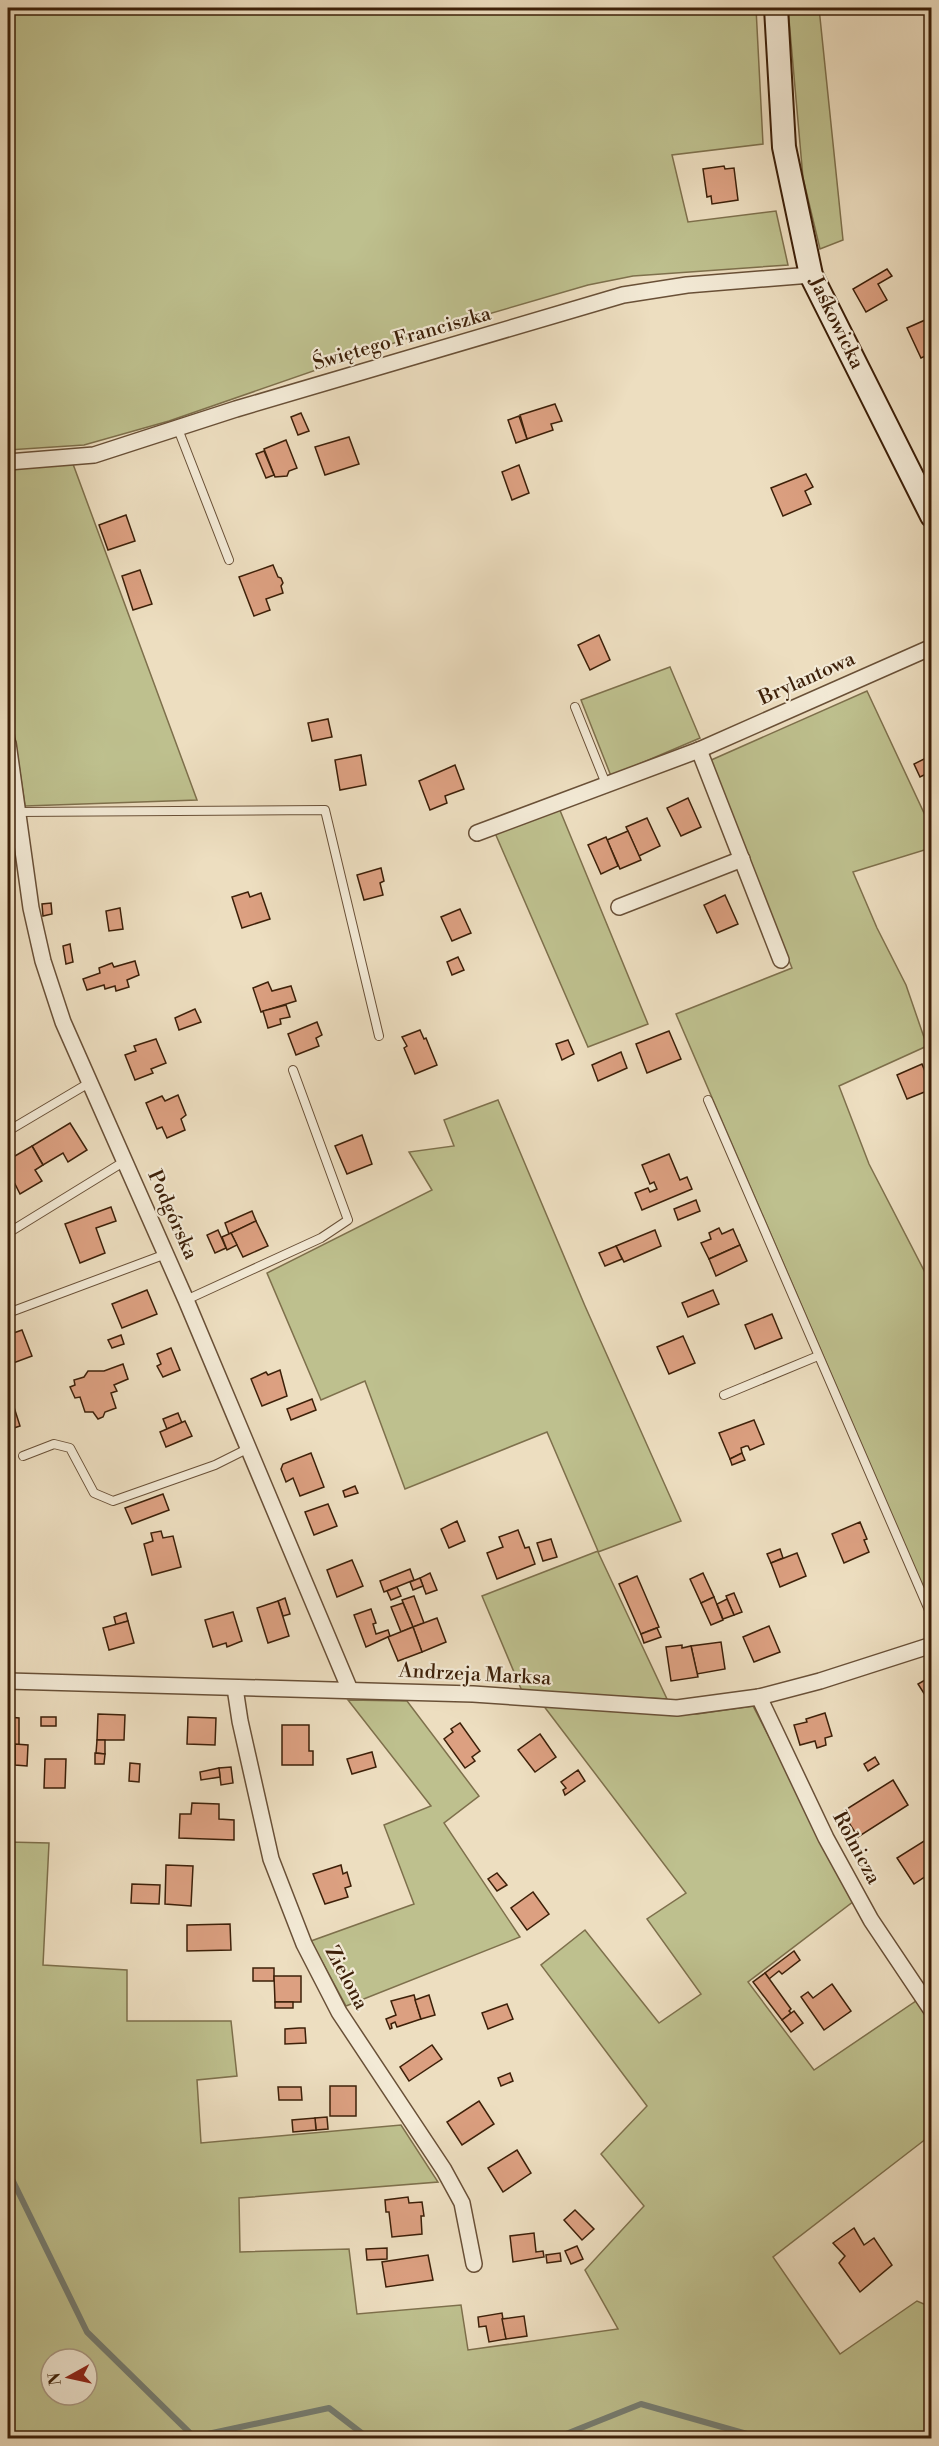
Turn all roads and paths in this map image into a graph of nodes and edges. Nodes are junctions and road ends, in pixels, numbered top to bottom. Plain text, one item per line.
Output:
1 (776, 8) edge
2 (812, 275) junction
3 (177, 429) junction
4 (8, 462) edge
5 (932, 516) edge
6 (229, 560) dead end
7 (932, 647) edge
8 (575, 707) dead end
9 (8, 743) edge
10 (699, 750) junction
11 (606, 784) junction
12 (17, 812) junction
13 (477, 833) dead end
14 (742, 859) junction
15 (619, 907) dead end
16 (782, 960) dead end
17 (379, 1035) dead end
18 (293, 1070) dead end
19 (89, 1083) junction
20 (708, 1100) dead end
21 (8, 1131) edge
22 (125, 1161) junction
23 (8, 1233) edge
24 (166, 1254) junction
25 (186, 1300) junction
26 (8, 1313) edge
27 (818, 1356) junction
28 (724, 1395) dead end
29 (249, 1448) junction
30 (23, 1456) dead end
31 (932, 1617) edge
32 (932, 1645) edge
33 (8, 1681) edge
34 (235, 1688) junction
35 (350, 1690) junction
36 (759, 1697) junction
37 (932, 2012) edge
38 (474, 2264) dead end

1 - 2 street, Jaśkowicka
2 - 3 street, Świętego Franciszka
2 - 5 street, Jaśkowicka
3 - 4 street, Świętego Franciszka
3 - 6 lane
7 - 10 street, Brylantowa
8 - 11 lane
9 - 12 street, Podgórska
10 - 11 street, Brylantowa
10 - 14 street
11 - 13 street, Brylantowa
12 - 17 lane
12 - 19 street, Podgórska
14 - 15 street
14 - 16 street
18 - 25 lane
19 - 21 lane
19 - 22 street, Podgórska
20 - 27 lane
22 - 23 lane
22 - 24 street, Podgórska
24 - 25 street, Podgórska
24 - 26 lane
25 - 29 street, Podgórska
27 - 28 lane
27 - 31 lane
29 - 30 lane
29 - 35 street, Podgórska
32 - 36 street, Andrzeja Marksa
33 - 34 street, Andrzeja Marksa
34 - 35 street, Andrzeja Marksa
34 - 38 street, Zielona
35 - 36 street, Andrzeja Marksa
36 - 37 street, Rolnicza

